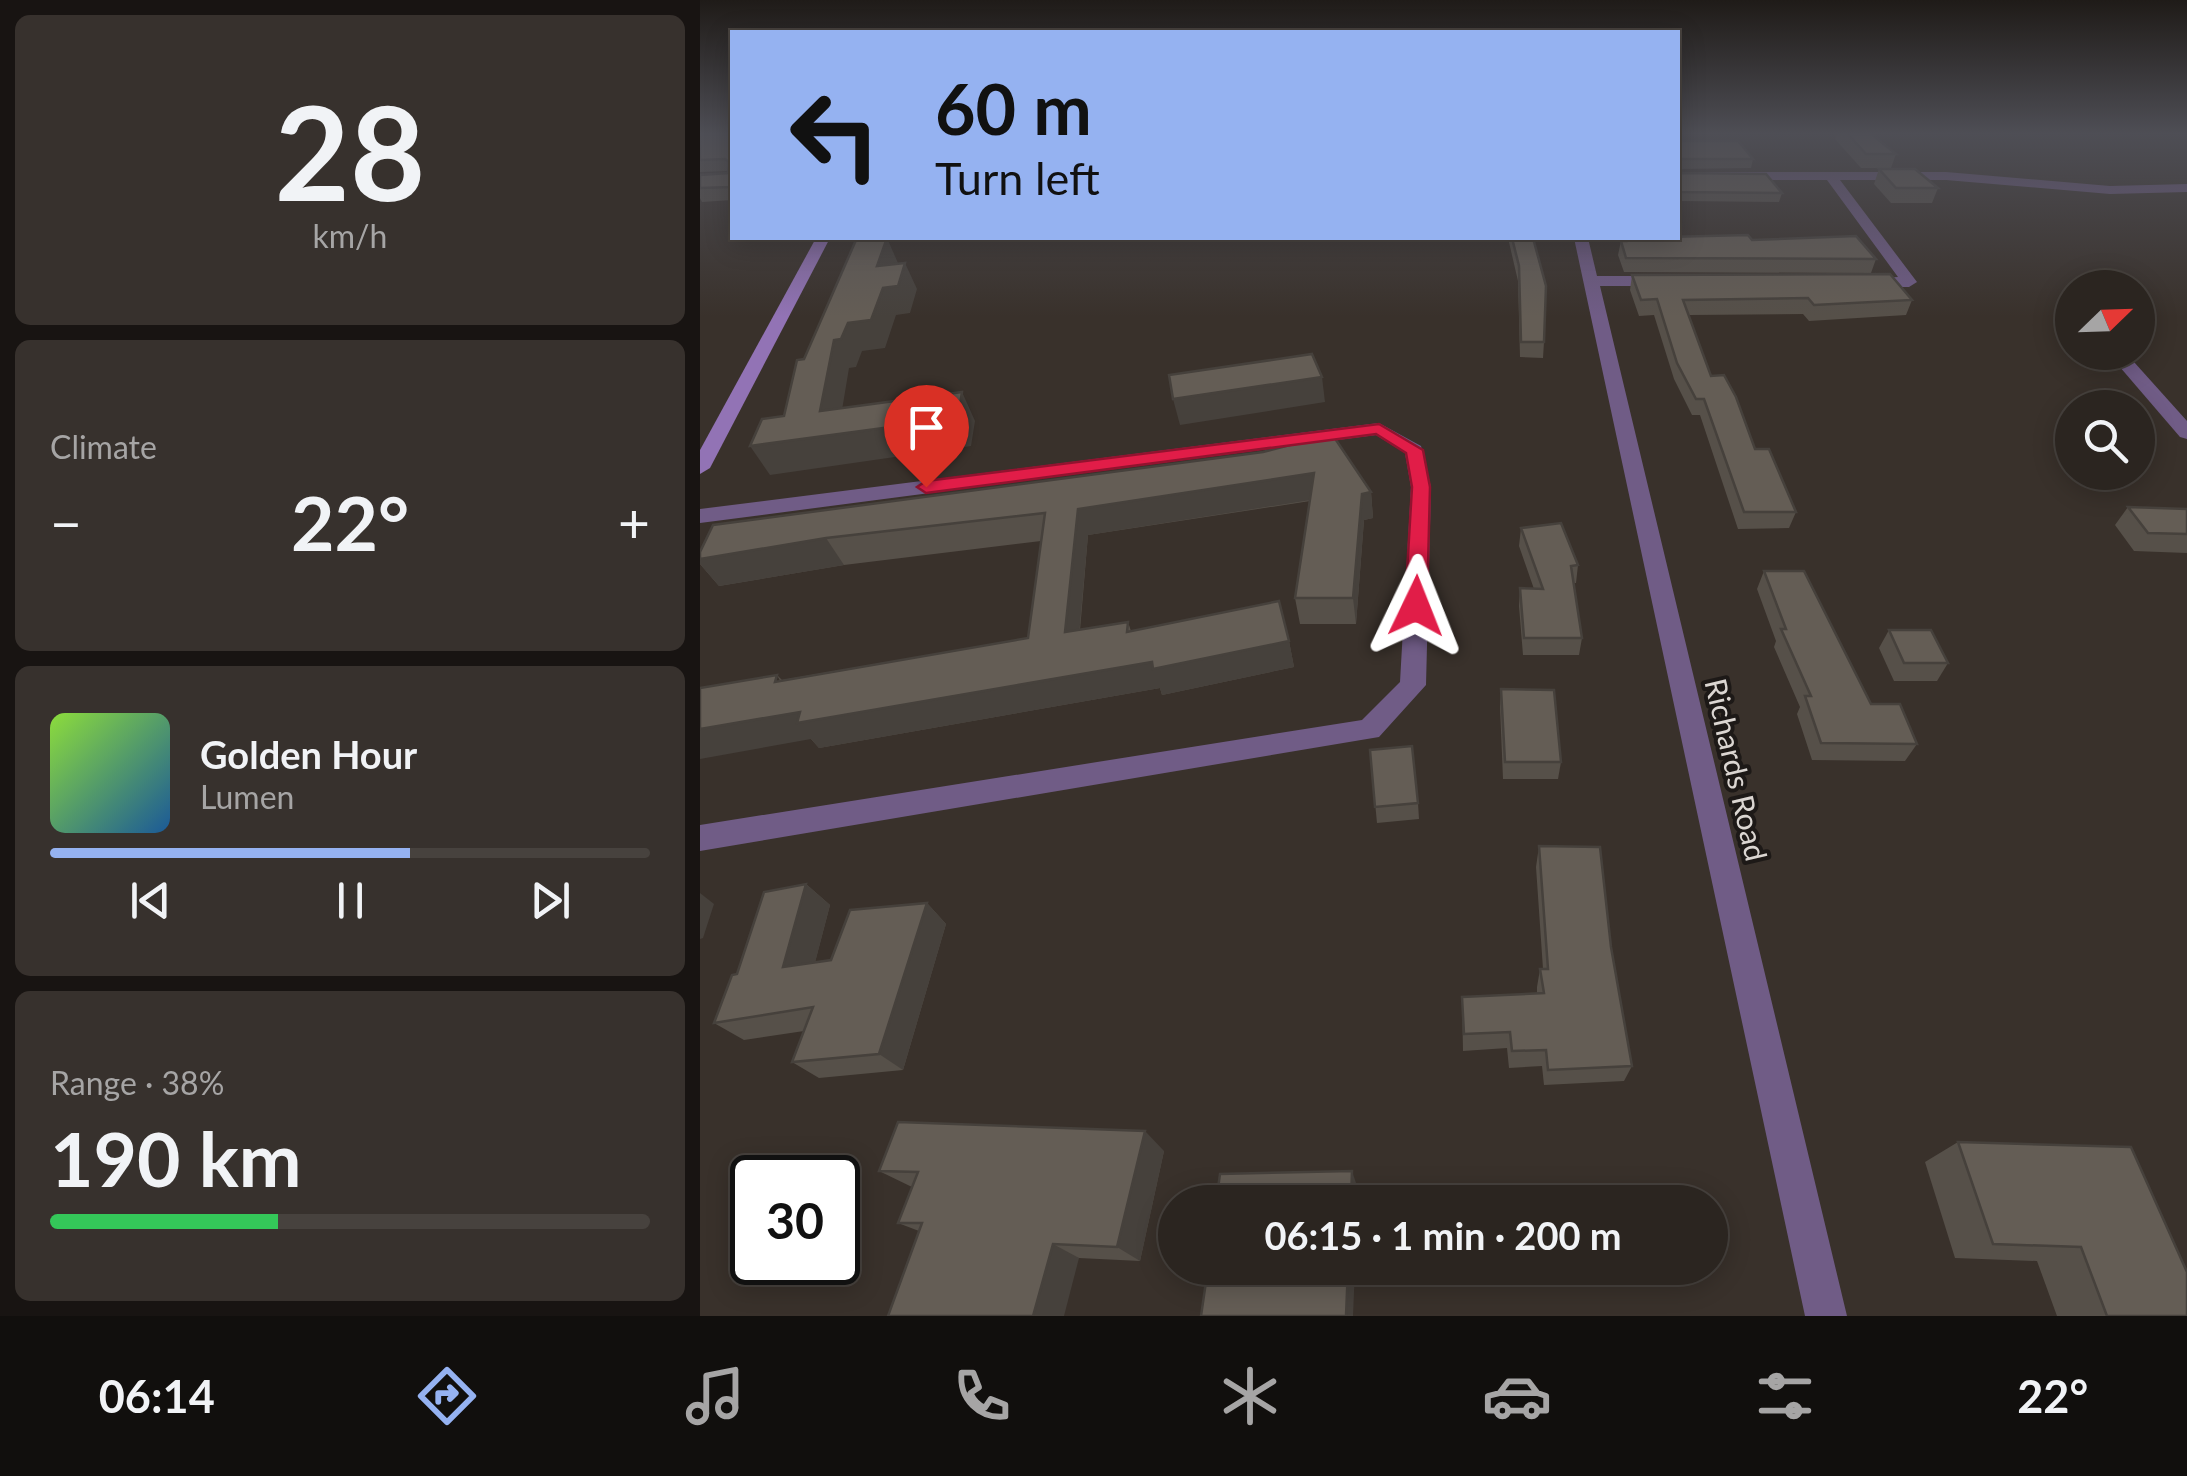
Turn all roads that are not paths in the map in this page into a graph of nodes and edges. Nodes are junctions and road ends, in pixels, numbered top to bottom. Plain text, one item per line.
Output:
1 (1845, 194) edge
2 (822, 240) edge
3 (1580, 240) edge
4 (1590, 281) junction
5 (1690, 281) edge
6 (1850, 282) edge
7 (2131, 370) edge
8 (2187, 433) edge
9 (700, 468) edge
10 (700, 516) edge
11 (700, 838) edge
12 (1826, 1316) edge

1 - 6 street
2 - 9 main road
3 - 4 street, Richards Road
4 - 5 street
4 - 12 street, Richards Road
7 - 8 street
10 - 11 street

